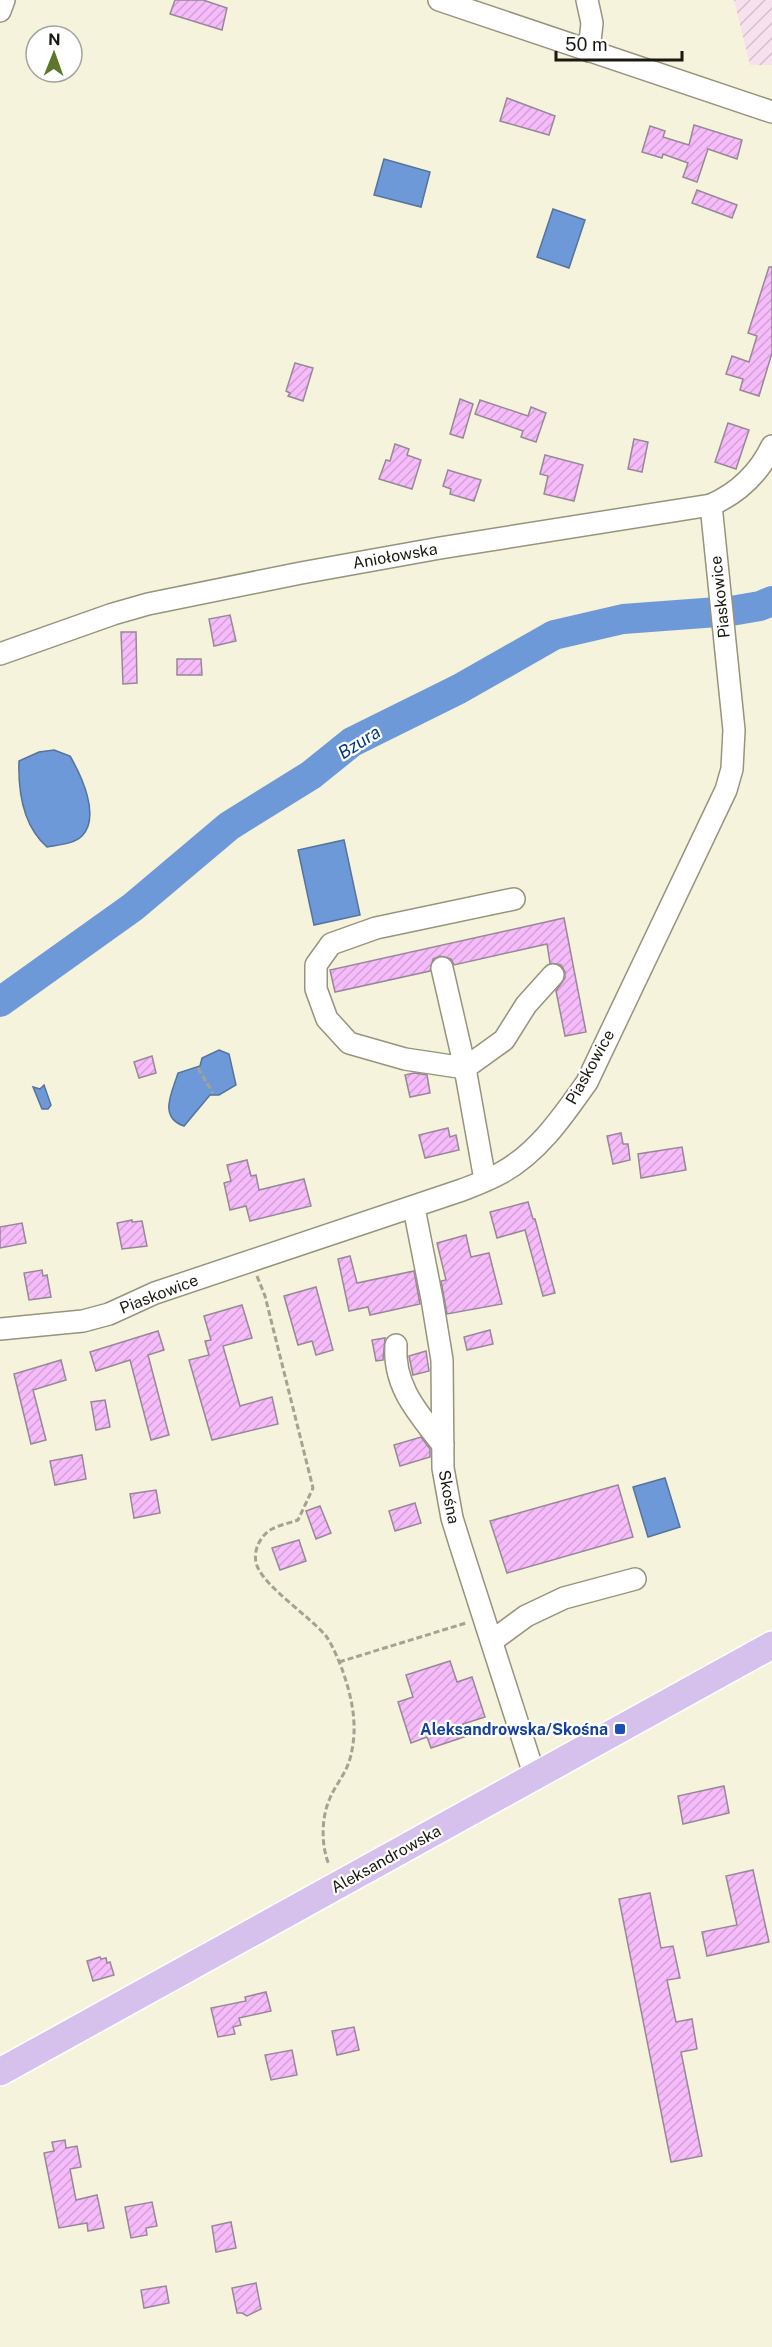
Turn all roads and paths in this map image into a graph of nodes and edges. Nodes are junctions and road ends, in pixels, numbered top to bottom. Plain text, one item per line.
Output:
1 (3, 0) edge
2 (439, 0) edge
3 (587, 0) edge
4 (470, 5) edge
5 (0, 11) edge
6 (589, 51) junction
7 (772, 112) edge
8 (772, 446) edge
9 (711, 505) junction
10 (0, 654) edge
11 (514, 899) dead end
12 (442, 968) dead end
13 (553, 975) dead end
14 (198, 1068) dead end
15 (465, 1068) junction
16 (213, 1094) dead end
17 (485, 1180) junction
18 (414, 1208) junction
19 (251, 1261) junction
20 (0, 1329) edge
21 (396, 1345) dead end
22 (443, 1444) junction
23 (635, 1579) dead end
24 (484, 1617) junction
25 (492, 1641) junction
26 (772, 1645) edge
27 (339, 1662) junction
28 (535, 1777) junction
29 (338, 1886) junction
30 (0, 2072) edge

1 - 5 street
2 - 4 street
3 - 6 street
4 - 6 street
6 - 7 street
8 - 9 street, Aniołowska
9 - 10 street, Aniołowska
9 - 17 street, Piaskowice
11 - 15 street
12 - 15 street
13 - 15 street
14 - 16 path
15 - 17 street
17 - 18 street, Piaskowice
18 - 19 street, Piaskowice
18 - 22 street, Skośna
19 - 20 street, Piaskowice
19 - 27 path
21 - 22 street
22 - 24 street, Skośna
23 - 25 street
24 - 25 street, Skośna
24 - 27 path
25 - 28 street, Skośna
26 - 28 main road, Aleksandrowska
27 - 29 path
28 - 29 main road, Aleksandrowska
29 - 30 main road, Aleksandrowska

